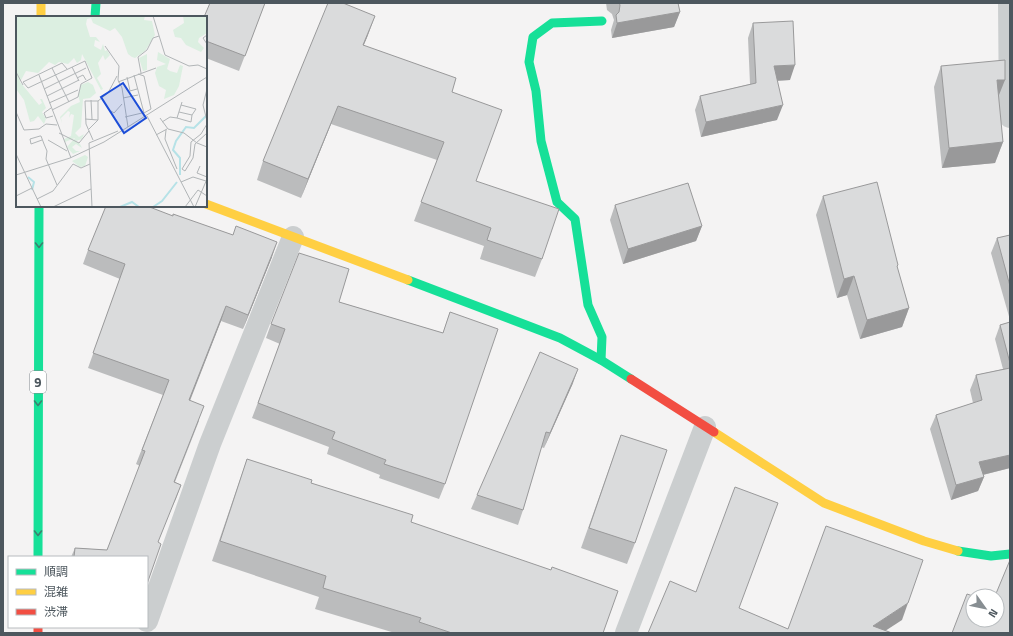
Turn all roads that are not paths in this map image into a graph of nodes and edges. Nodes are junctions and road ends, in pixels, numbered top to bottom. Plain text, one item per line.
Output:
1 (41, 3) edge
2 (96, 3) edge
3 (1009, 3) edge
4 (41, 16) edge
5 (95, 16) edge
6 (602, 21) dead end
7 (1010, 117) edge
8 (207, 204) edge
9 (39, 207) edge
10 (293, 237) junction
11 (601, 360) junction
12 (705, 427) junction
13 (1010, 554) edge
14 (38, 556) edge
15 (148, 618) edge
16 (626, 633) edge

1 - 4 main road
2 - 5 main road
3 - 7 street
6 - 11 main road
8 - 10 main road
9 -> 14 main road, 9
10 - 11 main road
10 - 15 street
11 - 12 main road
12 - 13 main road
12 - 16 street

